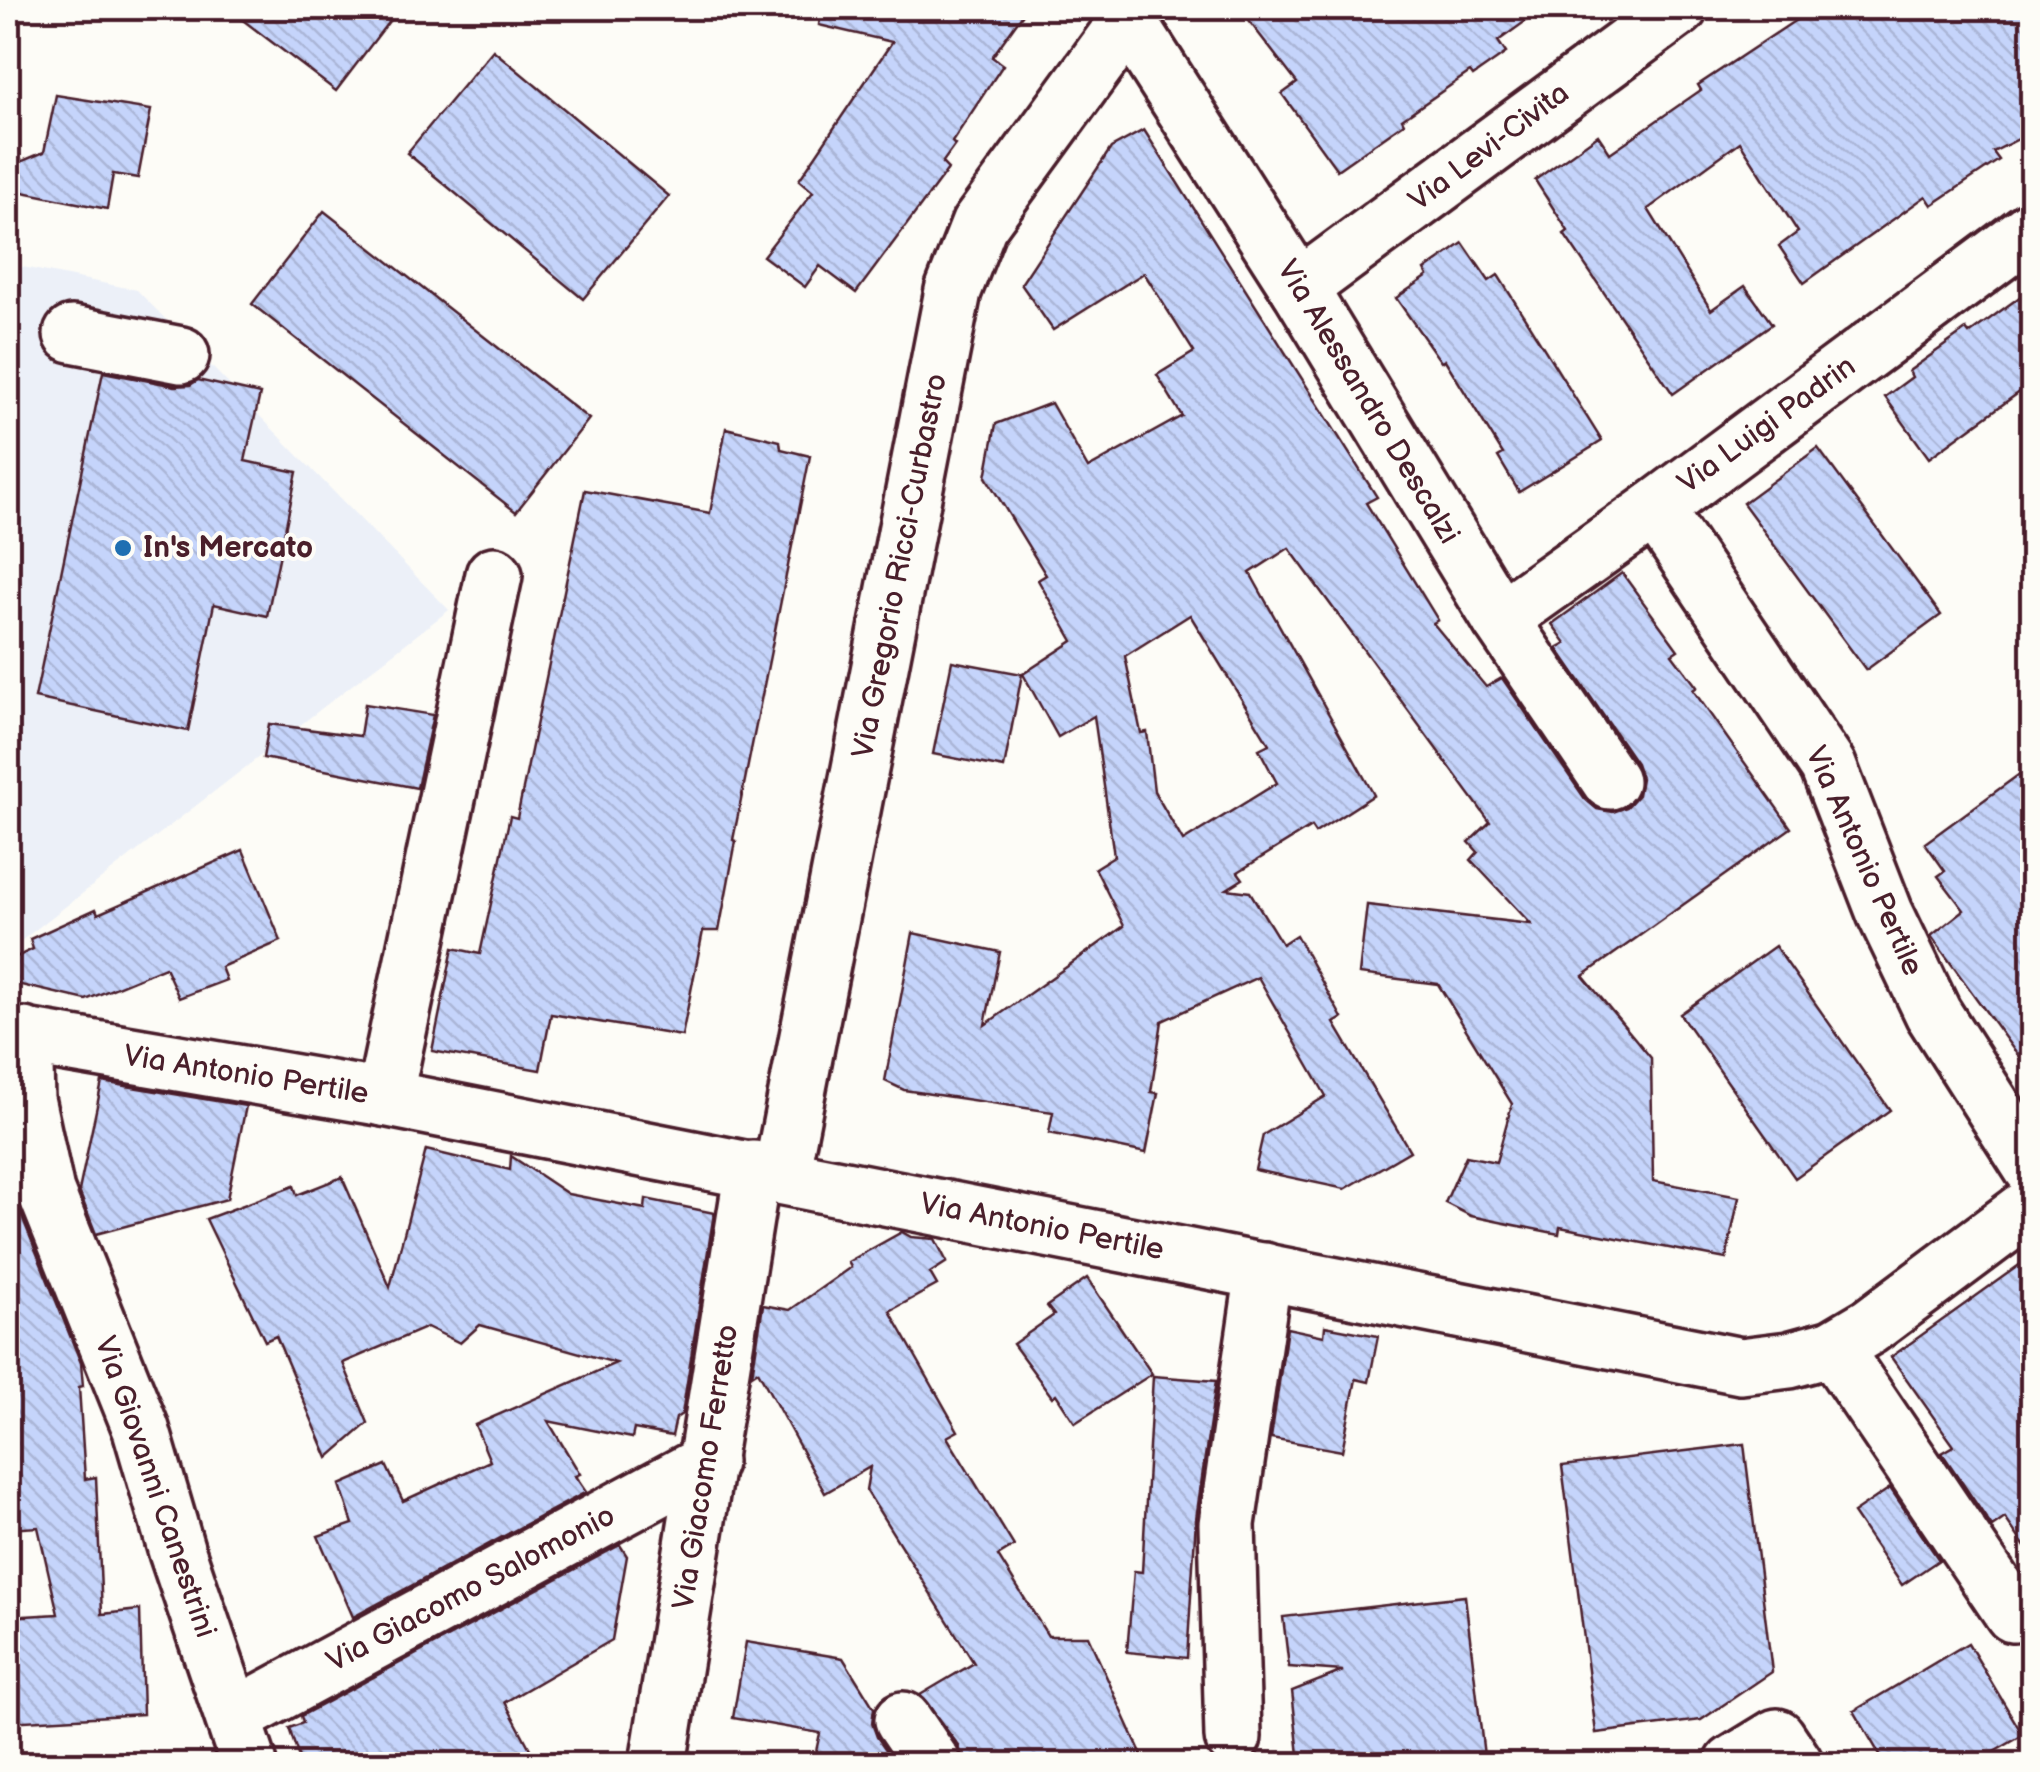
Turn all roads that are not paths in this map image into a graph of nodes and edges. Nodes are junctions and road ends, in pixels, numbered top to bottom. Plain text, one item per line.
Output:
1 (1680, 8) edge
2 (1133, 15) edge
3 (2032, 229) edge
4 (1299, 288) junction
5 (72, 334) dead end
6 (181, 355) dead end
7 (1655, 508) junction
8 (494, 575) dead end
9 (1500, 618) junction
10 (1610, 780) dead end
11 (16, 1035) edge
12 (384, 1098) junction
13 (2032, 1168) edge
14 (767, 1172) junction
15 (2032, 1205) edge
16 (1264, 1271) junction
17 (1833, 1348) junction
18 (708, 1462) junction
19 (2012, 1614) dead end
20 (903, 1720) dead end
21 (1233, 1737) dead end
22 (241, 1741) edge
23 (658, 1764) edge
24 (933, 1764) edge
25 (1733, 1764) edge
26 (1794, 1764) edge

1 - 4 street, Via Levi-Civita
2 - 4 street, Via Alessandro Descalzi
2 - 14 street, Via Gregorio Ricci-Curbastro
3 - 7 street, Via Luigi Padrin
4 - 9 street, Via Alessandro Descalzi
5 - 6 street
7 - 9 street, Via Luigi Padrin
7 - 13 street, Via Antonio Pertile
8 - 12 street
9 - 10 street, Via Alessandro Descalzi
11 - 12 street, Via Antonio Pertile
11 - 22 street, Via Giovanni Canestrini
12 - 14 street, Via Antonio Pertile
14 - 16 street, Via Antonio Pertile
14 - 18 street, Via Giacomo Ferretto
15 - 17 street, Via Antonio Pertile
16 - 17 street, Via Antonio Pertile
16 - 21 street
17 - 19 street
18 - 22 street, Via Giacomo Salomonio
18 - 23 street, Via Giacomo Ferretto
20 - 24 street
25 - 26 street

